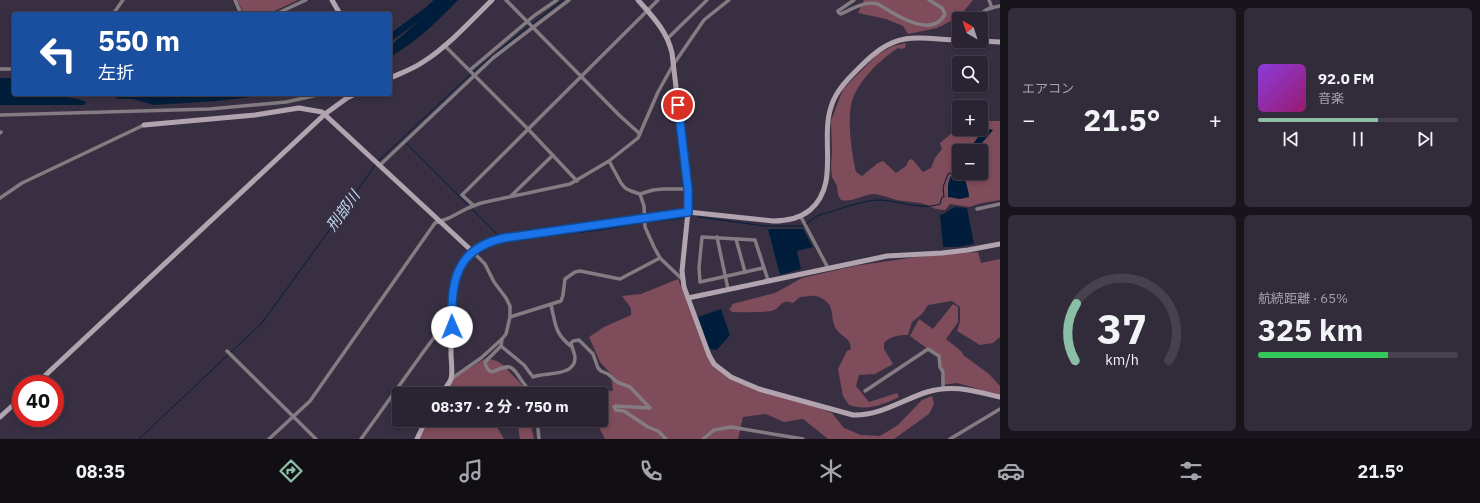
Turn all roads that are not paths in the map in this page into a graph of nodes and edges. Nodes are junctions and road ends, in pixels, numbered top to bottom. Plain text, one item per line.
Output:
1 (123, 0) edge
2 (235, 0) edge
3 (306, 0) edge
4 (332, 0) edge
5 (492, 0) edge
6 (506, 0) edge
7 (557, 0) edge
8 (569, 0) edge
9 (638, 0) edge
10 (658, 0) edge
11 (707, 0) edge
12 (729, 0) edge
13 (854, 0) edge
14 (928, 0) edge
15 (989, 0) edge
16 (1000, 6) edge
17 (992, 8) junction
18 (648, 11) junction
19 (114, 12) edge
20 (240, 12) edge
21 (280, 12) edge
22 (339, 12) edge
23 (982, 12) edge
24 (528, 22) junction
25 (532, 26) junction
26 (667, 39) junction
27 (952, 40) edge
28 (988, 41) edge
29 (1000, 42) edge
30 (444, 45) junction
31 (673, 66) junction
32 (0, 69) edge
33 (12, 69) edge
34 (470, 70) junction
35 (474, 74) junction
36 (582, 76) junction
37 (392, 77) edge
38 (313, 96) edge
39 (351, 96) edge
40 (324, 114) junction
41 (0, 115) edge
42 (144, 125) joint
43 (528, 129) junction
44 (640, 134) junction
45 (553, 154) junction
46 (609, 161) junction
47 (378, 163) junction
48 (577, 181) junction
49 (688, 189) junction
50 (640, 194) junction
51 (1, 196) edge
52 (511, 197) junction
53 (1000, 204) edge
54 (473, 205) junction
55 (977, 209) dead end
56 (688, 212) junction
57 (801, 217) junction
58 (645, 218) junction
59 (440, 220) junction
60 (717, 237) junction
61 (736, 239) junction
62 (1000, 244) edge
63 (473, 252) junction
64 (660, 258) junction
65 (763, 268) junction
66 (828, 268) junction
67 (745, 272) junction
68 (725, 276) junction
69 (768, 280) junction
70 (684, 281) junction
71 (728, 289) junction
72 (688, 298) junction
73 (551, 305) junction
74 (452, 315) junction
75 (510, 317) junction
76 (502, 339) junction
77 (501, 346) junction
78 (572, 347) junction
79 (227, 351) dead end
80 (46, 375) edge
81 (451, 379) junction
82 (446, 387) edge
83 (528, 387) edge
84 (942, 389) junction
85 (865, 391) dead end
86 (1000, 397) edge
87 (12, 406) edge
88 (1000, 409) edge
89 (0, 417) edge
90 (293, 417) junction
91 (423, 427) edge
92 (537, 427) edge
93 (269, 439) edge
94 (316, 439) edge
95 (361, 439) edge
96 (417, 439) edge
97 (538, 439) edge
98 (666, 439) edge
99 (703, 439) edge
100 (803, 439) edge
101 (950, 439) edge

1 - 19 street
2 - 20 street
3 - 21 street
4 - 22 street
5 - 30 street
6 - 24 street
7 - 24 street
8 - 25 street
9 - 18 street
10 - 18 street
11 - 26 street
12 - 31 street
13 - 14 street
15 - 17 street
16 - 17 street
17 - 23 street
18 - 26 street
18 - 36 street
24 - 25 street
24 - 34 street
25 - 35 street
25 - 36 street
26 - 31 street
27 - 57 street
28 - 29 street
30 - 34 street
30 - 37 street
31 - 44 street
31 - 49 street
32 - 33 street
34 - 35 street
35 - 43 street
35 - 47 street
36 - 43 street
36 - 44 street
38 - 41 street
39 - 40 street
40 - 42 street
40 - 47 street
40 - 80 street
42 - 51 street
43 - 45 street
43 - 54 street
44 - 46 street
45 - 48 street
45 - 52 street
46 - 48 street
46 - 50 street
47 - 59 street
48 - 52 street
49 - 50 street
49 - 56 street
50 - 58 street
52 - 54 street
53 - 55 street
54 - 59 street
56 - 57 street
56 - 58 street
56 - 70 street
57 - 66 street
58 - 63 street
58 - 64 street
59 - 63 street
59 - 90 street
60 - 61 street
60 - 68 street
60 - 68 street
61 - 65 street
61 - 67 street
62 - 66 street
63 - 74 street
63 - 75 street
64 - 70 street
64 - 73 street
65 - 67 street
65 - 69 street
66 - 69 street
67 - 68 street
68 - 71 street
69 - 71 street
70 - 72 street
71 - 72 street
72 - 84 street
73 - 75 street
73 - 78 street
74 - 81 street
74 - 95 street
75 - 76 street
76 - 77 street
76 - 81 street
77 - 78 street
77 - 83 street
78 - 98 street
79 - 90 street
81 - 82 street
84 - 85 street
84 - 86 street
87 - 89 street
88 - 101 street
90 - 93 street
90 - 94 street
91 - 96 street
92 - 97 street
99 - 100 street

